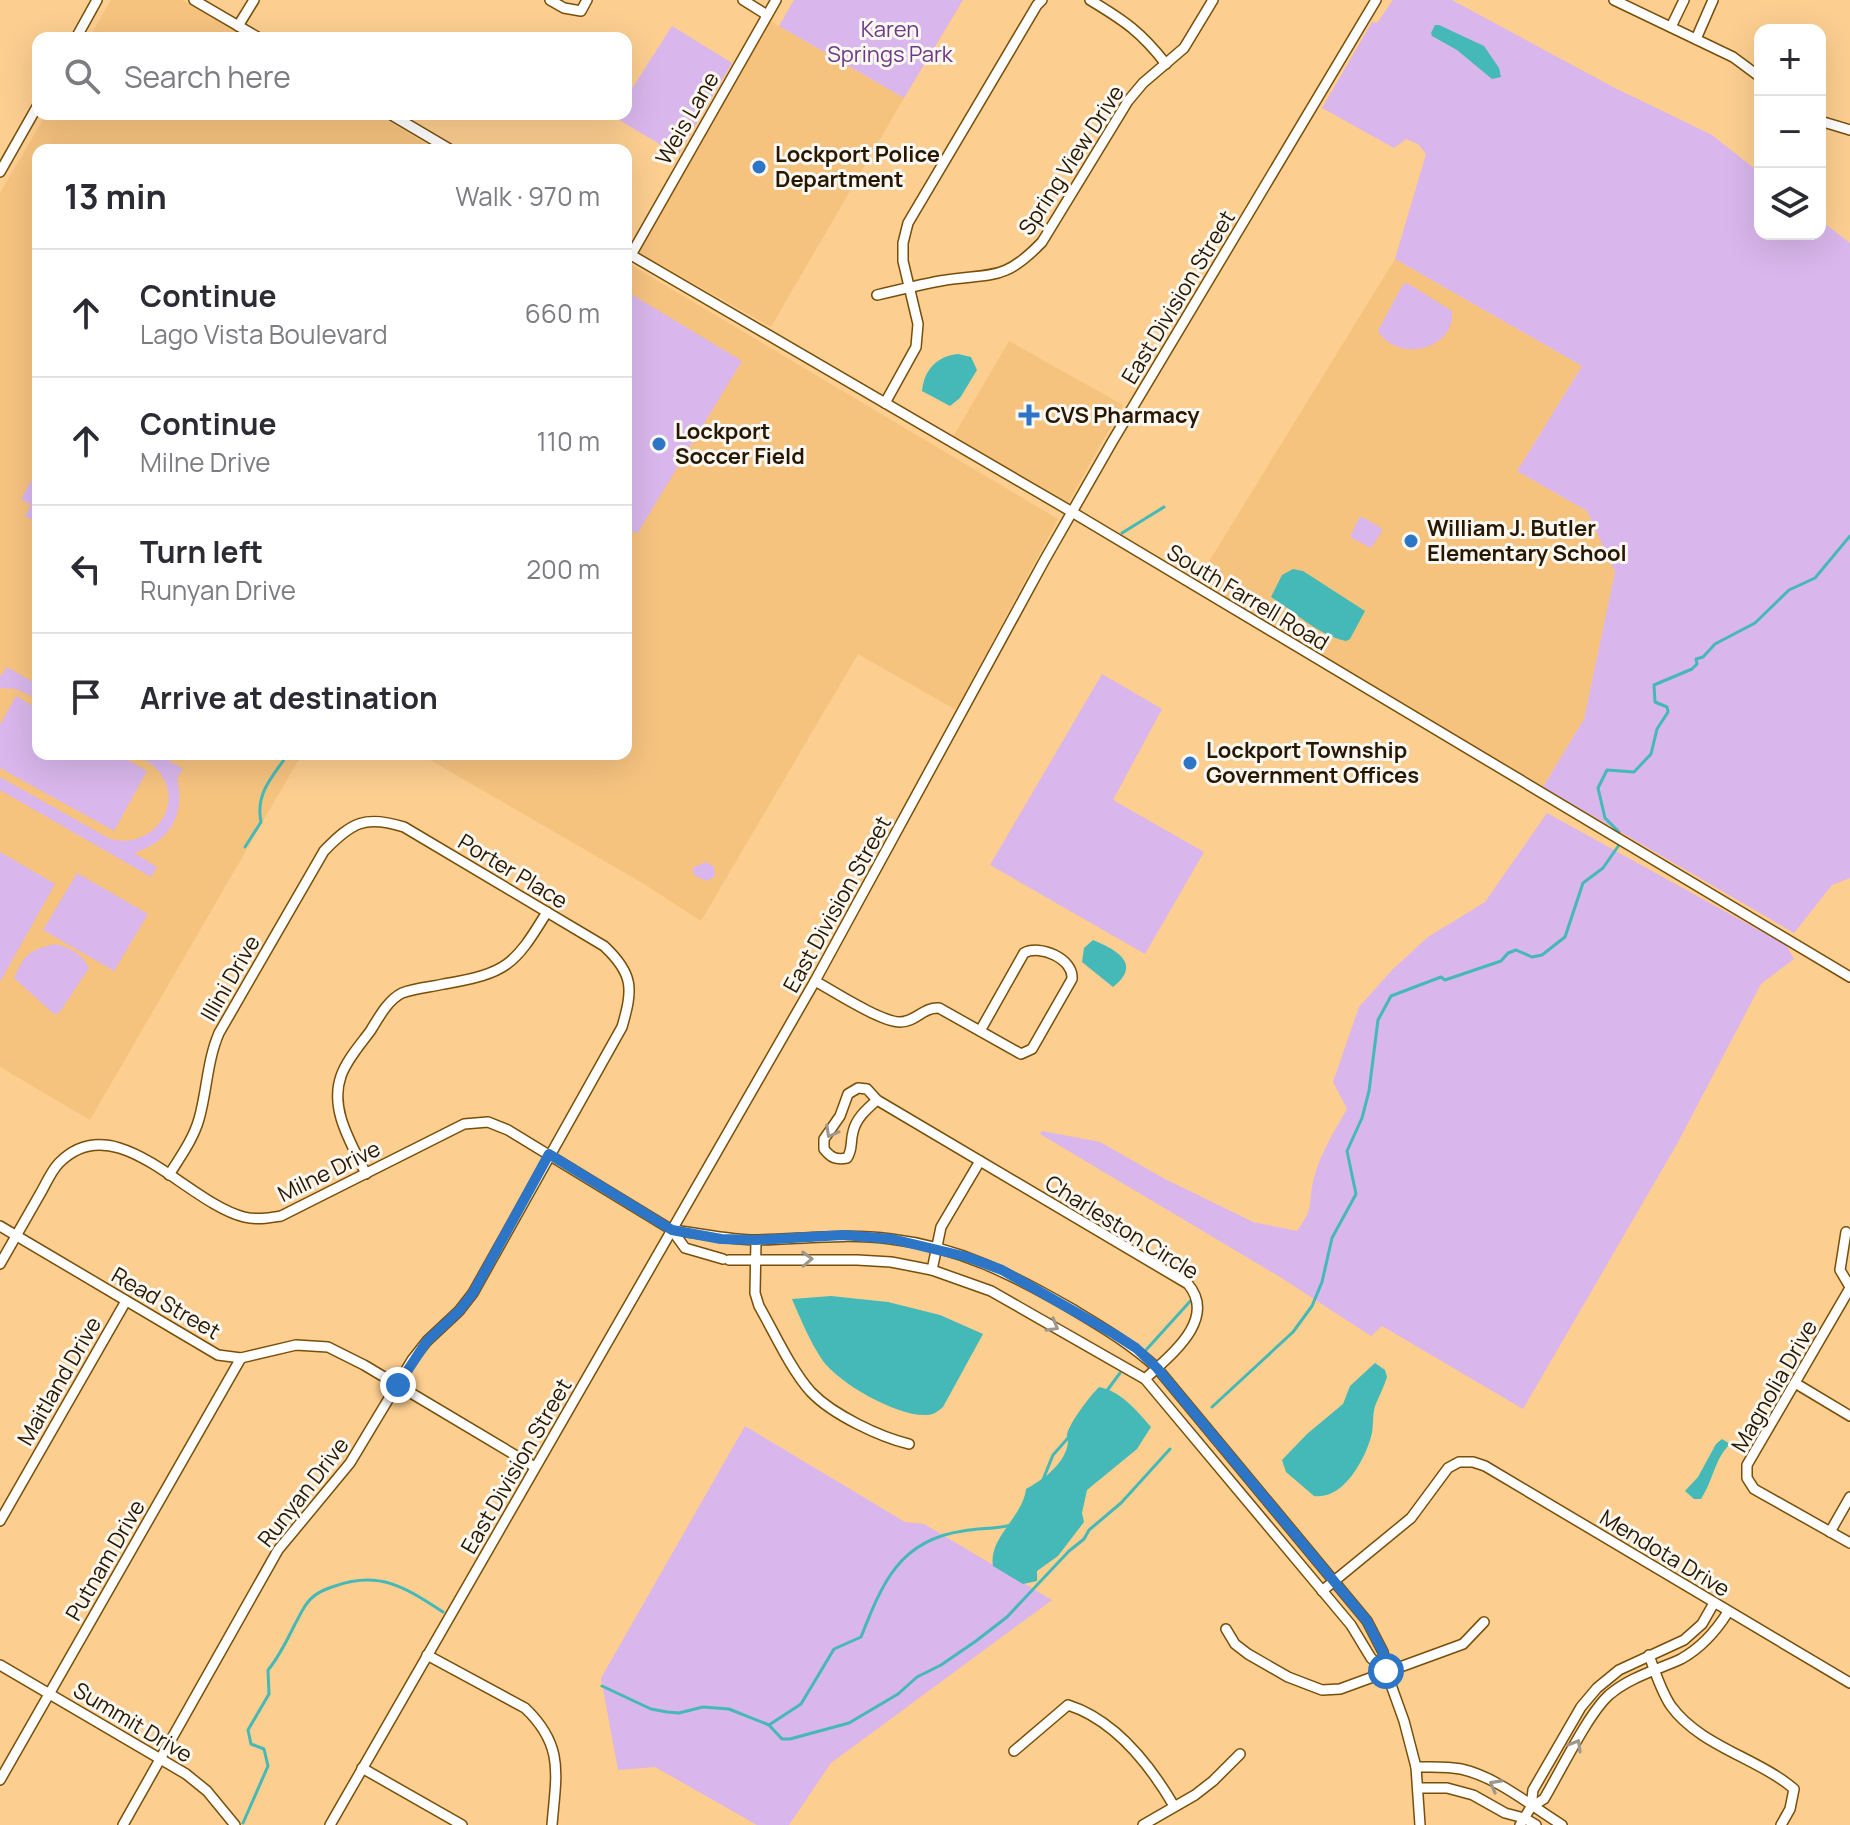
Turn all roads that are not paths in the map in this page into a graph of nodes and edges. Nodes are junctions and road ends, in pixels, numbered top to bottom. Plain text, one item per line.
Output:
1 (97, 0) edge
2 (194, 0) edge
3 (254, 0) edge
4 (550, 0) edge
5 (587, 0) edge
6 (743, 0) edge
7 (776, 0) edge
8 (1042, 0) edge
9 (1090, 0) edge
10 (1213, 0) edge
11 (1376, 0) edge
12 (1614, 0) edge
13 (1684, 0) edge
14 (1713, 0) edge
15 (767, 15) junction
16 (238, 26) junction
17 (1671, 27) junction
18 (79, 32) edge
19 (248, 32) edge
20 (1696, 39) junction
21 (1166, 64) junction
22 (1754, 73) edge
23 (32, 116) edge
24 (400, 120) edge
25 (1826, 123) edge
26 (1850, 130) edge
27 (439, 144) edge
28 (0, 172) edge
29 (632, 246) edge
30 (632, 255) edge
31 (909, 288) junction
32 (877, 295) dead end
33 (885, 403) junction
34 (1072, 512) junction
35 (362, 821) joint
36 (547, 912) junction
37 (1850, 977) edge
38 (629, 978) joint
39 (815, 981) junction
40 (980, 1031) junction
41 (877, 1100) junction
42 (549, 1154) junction
43 (980, 1161) junction
44 (366, 1174) junction
45 (169, 1175) junction
46 (0, 1226) edge
47 (672, 1230) junction
48 (1846, 1232) dead end
49 (16, 1236) junction
50 (708, 1237) junction
51 (756, 1240) junction
52 (935, 1247) junction
53 (702, 1254) junction
54 (755, 1261) junction
55 (0, 1264) edge
56 (932, 1270) junction
57 (1850, 1288) edge
58 (126, 1301) junction
59 (241, 1358) junction
60 (1157, 1368) junction
61 (1145, 1379) junction
62 (1795, 1383) junction
63 (398, 1385) junction
64 (1850, 1416) edge
65 (909, 1444) dead end
66 (535, 1467) junction
67 (1850, 1497) edge
68 (0, 1521) edge
69 (1830, 1532) junction
70 (1850, 1543) edge
71 (1335, 1582) junction
72 (1322, 1591) junction
73 (1714, 1603) junction
74 (1728, 1612) junction
75 (1484, 1622) dead end
76 (1226, 1629) dead end
77 (427, 1655) junction
78 (1649, 1655) junction
79 (0, 1665) edge
80 (1654, 1670) junction
81 (1386, 1671) junction
82 (1850, 1683) edge
83 (49, 1694) junction
84 (1014, 1751) dead end
85 (1240, 1754) dead end
86 (161, 1758) junction
87 (1416, 1767) junction
88 (362, 1768) junction
89 (0, 1780) edge
90 (1419, 1788) junction
91 (1174, 1806) junction
92 (1531, 1807) junction
93 (1522, 1822) edge
94 (123, 1825) edge
95 (235, 1825) edge
96 (330, 1825) edge
97 (462, 1825) edge
98 (552, 1825) edge
99 (1143, 1825) edge
100 (1420, 1825) edge
101 (1536, 1825) edge
102 (1562, 1825) edge
103 (1781, 1825) edge

1 - 18 street
2 - 16 street
3 - 16 street
4 - 5 street
6 - 15 street
7 - 15 street, Weis Lane
8 - 31 street
9 - 21 street
10 - 21 street, Spring View Drive
11 - 34 street, East Division Street
12 - 17 street
13 - 17 street
14 - 20 street
15 - 29 street, Weis Lane
16 - 19 street
17 - 20 street
20 - 22 street
21 - 31 street, Spring View Drive
23 - 28 street
24 - 27 street
25 - 26 street
30 - 33 street, South Farrell Road
31 - 32 street, Spring View Drive
31 - 33 street
33 - 34 street, South Farrell Road
34 - 37 street, South Farrell Road
34 - 39 street, East Division Street
35 - 36 street, Porter Place
35 - 45 street, Illini Drive
36 - 38 street, Porter Place
36 - 44 street
38 - 42 street, Runyan Drive
39 - 40 street
39 - 47 street, East Division Street
40 - 40 street
41 -> 41 street
41 - 43 street, Charleston Circle
42 - 44 street, Milne Drive
42 - 47 street, Milne Drive
42 - 63 street, Runyan Drive
43 - 52 street
43 - 60 street, Charleston Circle
44 - 45 street, Milne Drive
45 - 49 street, Milne Drive
46 - 49 street, Read Street
47 - 50 street
47 - 53 street
47 - 66 street, East Division Street
48 - 57 street
49 - 55 street, Milne Drive
49 - 58 street, Read Street
50 - 51 street
50 - 53 street
51 - 52 street
51 - 54 street
52 - 56 street
52 - 60 street
53 - 54 street
54 -> 56 street
54 - 65 street
56 -> 61 street
57 - 62 street, Magnolia Drive
58 - 59 street, Read Street
58 - 68 street, Maitland Drive
59 - 63 street, Read Street
59 - 83 street, Putnam Drive
60 - 61 street, Charleston Circle
60 - 71 street
61 - 72 street
62 - 64 street
62 - 69 street, Magnolia Drive
63 - 66 street, Read Street
63 - 86 street, Runyan Drive
66 - 77 street, East Division Street
67 - 69 street
69 - 70 street, Magnolia Drive
71 - 72 street
71 - 73 street, Mendota Drive
71 - 81 street
72 - 81 street
73 - 74 street, Mendota Drive
73 - 78 street
74 - 80 street
74 - 82 street, Mendota Drive
75 - 81 street
76 - 81 street
77 - 88 street, East Division Street
77 - 98 street
78 - 80 street
78 - 92 street
79 - 83 street, Summit Drive
92 -> 80 street
80 - 103 street
81 - 87 street
83 - 86 street, Summit Drive
83 - 89 street, Putnam Drive
84 - 91 street
85 - 91 street
86 - 94 street, Runyan Drive
86 - 95 street, Summit Drive
87 - 90 street
92 -> 87 street
88 - 96 street, East Division Street
88 - 97 street
90 - 93 street
90 - 100 street
91 - 99 street
92 - 93 street
92 - 102 street
93 - 101 street

